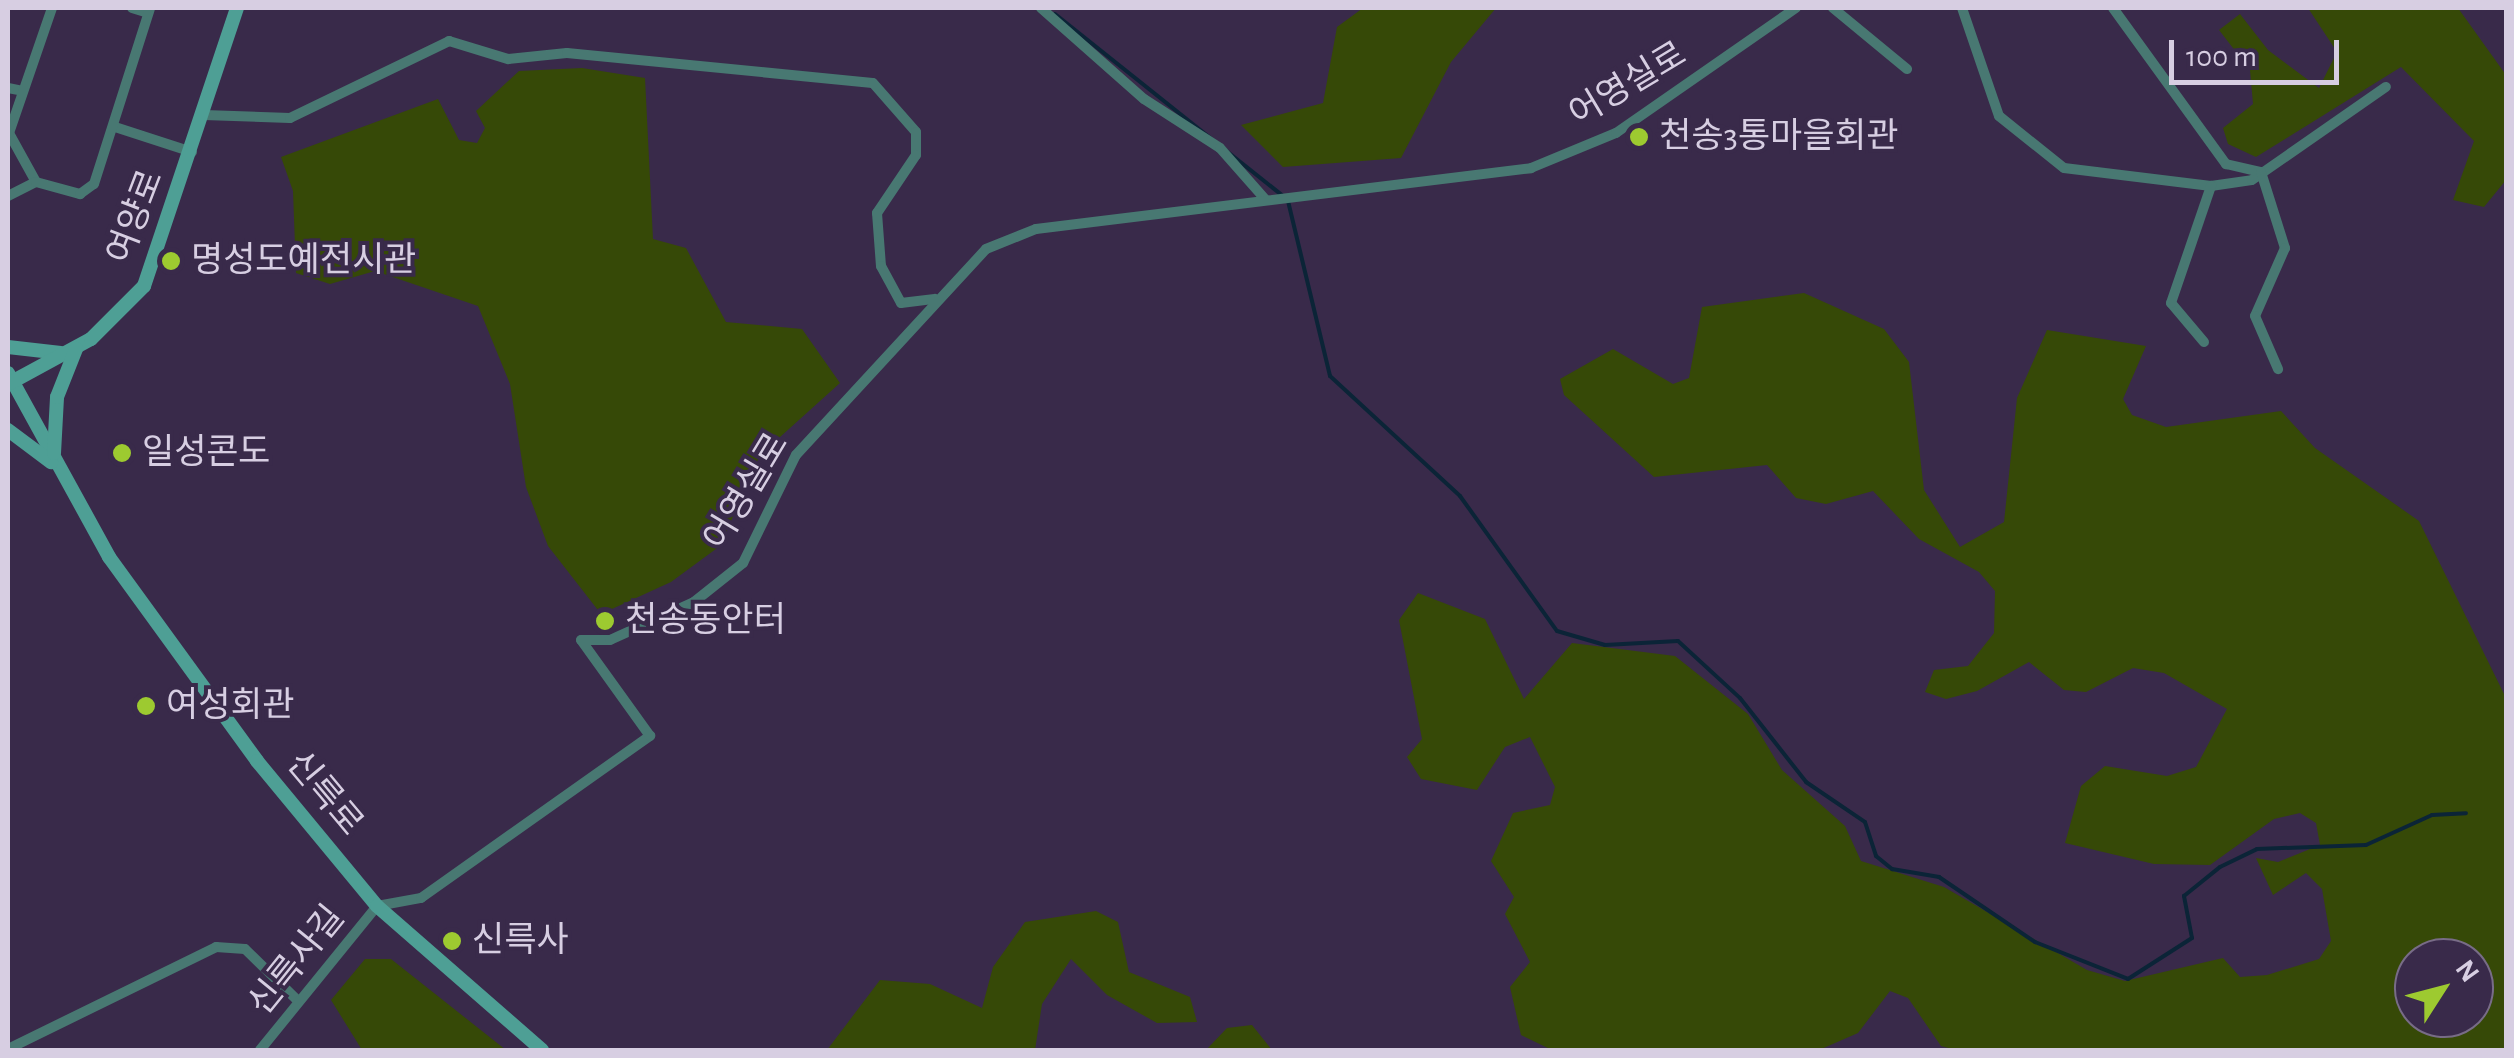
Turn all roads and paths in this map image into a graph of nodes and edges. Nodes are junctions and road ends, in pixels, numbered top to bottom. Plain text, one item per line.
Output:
1 (52, 8) edge
2 (132, 8) edge
3 (237, 8) edge
4 (1040, 8) edge
5 (1833, 8) edge
6 (1962, 8) edge
7 (2113, 8) edge
8 (1789, 9) edge
9 (149, 10) edge
10 (1907, 69) dead end
11 (2386, 87) dead end
12 (8, 88) edge
13 (24, 91) junction
14 (204, 115) junction
15 (115, 127) junction
16 (192, 152) junction
17 (2261, 172) junction
18 (36, 182) junction
19 (2211, 186) junction
20 (8, 196) edge
21 (1268, 199) junction
22 (935, 300) junction
23 (2204, 342) dead end
24 (8, 347) edge
25 (76, 349) junction
26 (2278, 368) dead end
27 (9, 380) edge
28 (8, 430) edge
29 (56, 466) junction
30 (377, 906) junction
31 (296, 999) junction
32 (30, 1045) edge
33 (8, 1049) edge
34 (260, 1050) edge
35 (542, 1050) edge

1 - 13 street
2 - 9 street
3 - 14 main road, 여양로
4 - 21 street
5 - 10 street
6 - 19 street
7 - 17 street
8 - 21 street, 어영실로
9 - 15 street
11 - 17 street
12 - 13 street
13 - 18 street
14 - 16 main road, 여양로
14 - 22 street
15 - 16 street
15 - 18 street
16 - 25 main road, 여양로
17 - 19 street
17 - 26 street
18 - 20 street
19 - 23 street
21 - 22 street, 어영실로
22 - 30 street, 어영실로
24 - 25 main road
25 - 27 main road, 여양로
25 - 29 main road
27 - 29 main road, 신륵로
28 - 29 main road
29 - 30 main road, 신륵로
30 - 31 street, 신륵사길
30 - 35 main road, 신륵로
31 - 32 street
31 - 34 street, 신륵사길
32 - 33 street

